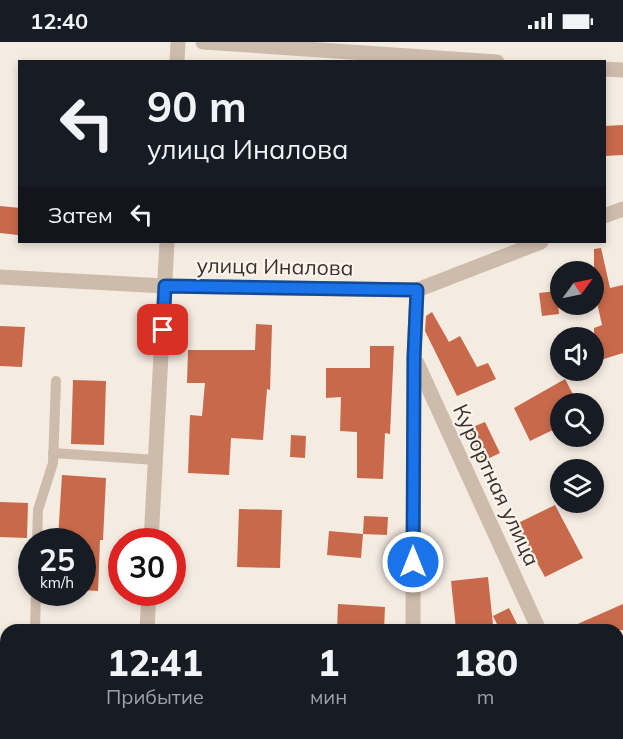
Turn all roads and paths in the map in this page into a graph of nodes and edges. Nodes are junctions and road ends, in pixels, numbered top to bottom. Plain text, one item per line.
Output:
1 (178, 42) edge
2 (203, 42) edge
3 (177, 60) edge
4 (468, 60) edge
5 (606, 69) edge
6 (623, 70) edge
7 (623, 209) edge
8 (606, 215) edge
9 (167, 243) edge
10 (538, 243) edge
11 (0, 277) edge
12 (165, 286) junction
13 (417, 290) junction
14 (414, 357) junction
15 (56, 381) dead end
16 (53, 453) junction
17 (156, 460) junction
18 (37, 528) edge
19 (153, 528) edge
20 (36, 606) edge
21 (148, 606) edge
22 (35, 624) edge
23 (147, 624) edge
24 (413, 624) edge
25 (536, 624) edge

1 - 3 street
2 - 4 street
5 - 6 street
7 - 8 street
9 - 12 street
10 - 13 street, улица Иналова
11 - 12 street, улица Иналова
12 - 13 street, улица Иналова
12 - 17 street
13 - 14 street
14 - 24 street
14 - 25 street, Курортная улица
15 - 16 lane
16 - 17 lane
16 - 18 lane
17 - 19 street
20 - 22 lane
21 - 23 street

